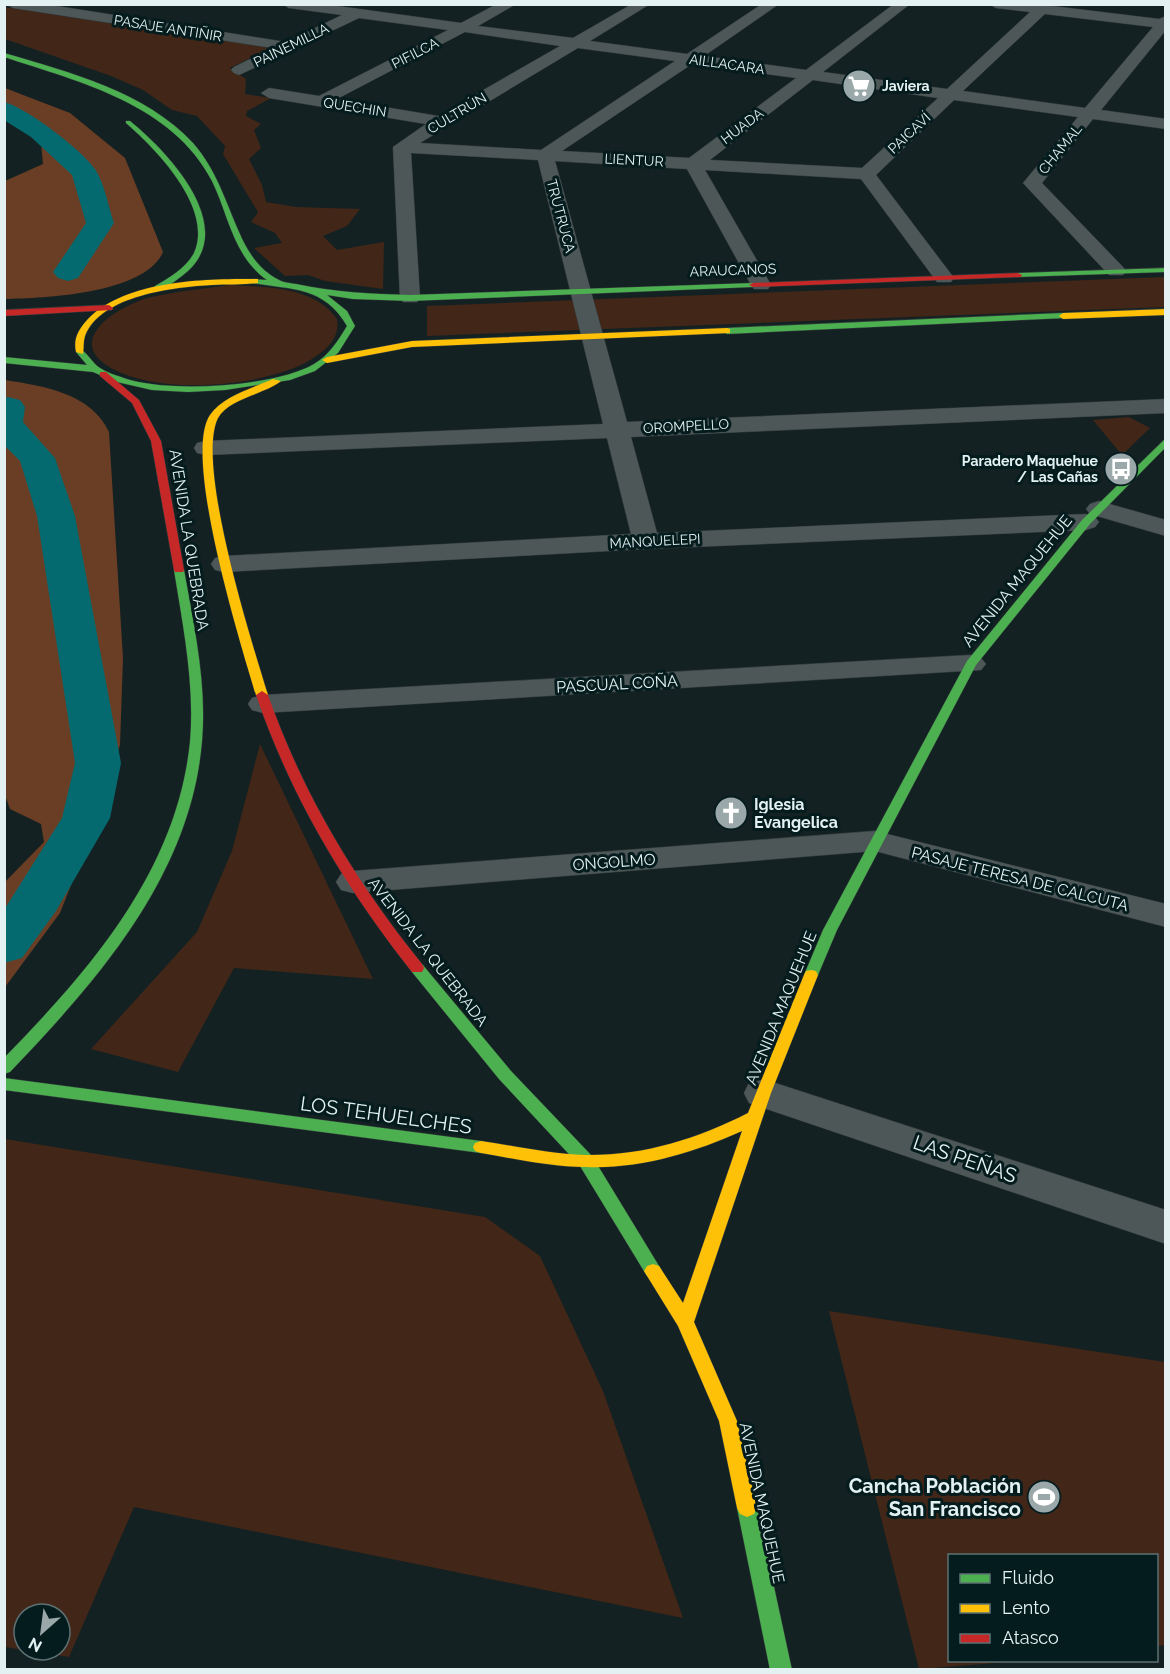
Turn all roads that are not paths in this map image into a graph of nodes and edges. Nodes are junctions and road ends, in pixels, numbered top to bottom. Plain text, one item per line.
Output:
1 (13, 4) edge
2 (289, 4) edge
3 (376, 4) edge
4 (509, 4) edge
5 (644, 4) edge
6 (772, 4) edge
7 (903, 4) edge
8 (996, 4) edge
9 (1044, 7) edge
10 (357, 14) junction
11 (1164, 23) edge
12 (463, 28) junction
13 (577, 44) junction
14 (286, 46) junction
15 (4, 55) edge
16 (690, 59) junction
17 (239, 70) dead end
18 (809, 75) junction
19 (269, 93) dead end
20 (950, 94) junction
21 (320, 102) junction
22 (1088, 114) junction
23 (119, 116) dead end
24 (441, 121) junction
25 (1166, 124) edge
26 (402, 147) junction
27 (545, 155) junction
28 (693, 164) junction
29 (866, 174) junction
30 (1166, 270) edge
31 (1116, 271) junction
32 (944, 278) junction
33 (277, 283) junction
34 (761, 285) junction
35 (303, 289) junction
36 (154, 291) junction
37 (582, 292) junction
38 (410, 298) junction
39 (109, 308) junction
40 (1166, 312) edge
41 (4, 313) edge
42 (594, 337) junction
43 (4, 360) edge
44 (327, 360) junction
45 (99, 371) junction
46 (276, 381) junction
47 (1166, 406) edge
48 (617, 429) junction
49 (1166, 441) edge
50 (206, 448) junction
51 (1092, 516) junction
52 (1166, 528) edge
53 (646, 541) junction
54 (224, 564) junction
55 (971, 664) junction
56 (263, 704) junction
57 (875, 841) junction
58 (353, 882) junction
59 (1166, 916) edge
60 (4, 1068) edge
61 (4, 1084) edge
62 (759, 1105) junction
63 (586, 1161) junction
64 (1166, 1227) edge
65 (685, 1323) junction
66 (781, 1670) edge

1 - 14 street, PASAJE ANTIÑIR
2 - 10 street, AILLACARA
3 - 10 street, PAINEMILLA
4 - 12 street, PIFILCA
5 - 13 street, CULTRÚN
6 - 16 street
7 - 18 street, HUADA
8 - 9 street
9 - 11 street
9 - 20 street, PAICAVÍ
10 - 12 street, AILLACARA
10 - 14 street, PAINEMILLA
11 - 22 street, CHAMAL
12 - 13 street, AILLACARA
12 - 21 street, PIFILCA
13 - 16 street, AILLACARA
13 - 24 street, CULTRÚN
14 - 17 street, PAINEMILLA
15 - 33 main road
16 - 18 street, AILLACARA
16 - 27 street
18 - 20 street, AILLACARA
18 - 28 street, HUADA
19 - 21 street, QUECHIN
20 - 22 street, AILLACARA
20 - 29 street, PAICAVÍ
21 - 24 street, QUECHIN
22 - 25 street, AILLACARA
22 - 31 street, CHAMAL
23 - 36 main road
24 - 26 street, CULTRÚN
26 - 27 street, LIENTUR
26 - 38 street
27 - 28 street, LIENTUR
27 - 37 street, TRUTRUCA
28 - 29 street, LIENTUR
28 - 34 street
29 - 32 street
30 - 31 main road, ARAUCANOS
31 - 32 main road, ARAUCANOS
32 - 34 main road, ARAUCANOS
33 - 35 main road
33 - 36 main road
34 - 37 main road, ARAUCANOS
35 - 38 main road, ARAUCANOS
35 - 44 main road
36 - 39 main road
37 - 38 main road, ARAUCANOS
37 - 42 street, TRUTRUCA
39 - 41 main road
39 - 45 main road
40 - 42 main road
42 - 44 main road
42 - 48 street, TRUTRUCA
43 - 45 main road
44 - 46 main road
45 - 46 main road
45 - 60 main road, AVENIDA LA QUEBRADA
46 - 50 main road, AVENIDA LA QUEBRADA
47 - 48 street, OROMPELLO
48 - 50 street, OROMPELLO
48 - 53 street, TRUTRUCA
49 - 51 main road, AVENIDA MAQUEHUE
50 - 54 main road, AVENIDA LA QUEBRADA
51 - 52 street, MANQUELEPI
51 - 53 street, MANQUELEPI
51 - 55 main road, AVENIDA MAQUEHUE
53 - 54 street, MANQUELEPI
54 - 56 main road, AVENIDA LA QUEBRADA
55 - 56 street, PASCUAL COÑA
55 - 57 main road, AVENIDA MAQUEHUE
56 - 58 main road, AVENIDA LA QUEBRADA
57 - 58 street, ONGOLMO
57 - 59 street, PASAJE TERESA DE CALCUTA
57 - 62 main road, AVENIDA MAQUEHUE
58 - 63 main road, AVENIDA LA QUEBRADA
61 - 63 main road, LOS TEHUELCHES
62 - 63 main road, LOS TEHUELCHES
62 - 64 street, LAS PEÑAS
62 - 65 main road, AVENIDA MAQUEHUE
63 - 65 main road, AVENIDA LA QUEBRADA
65 - 66 main road, AVENIDA MAQUEHUE

